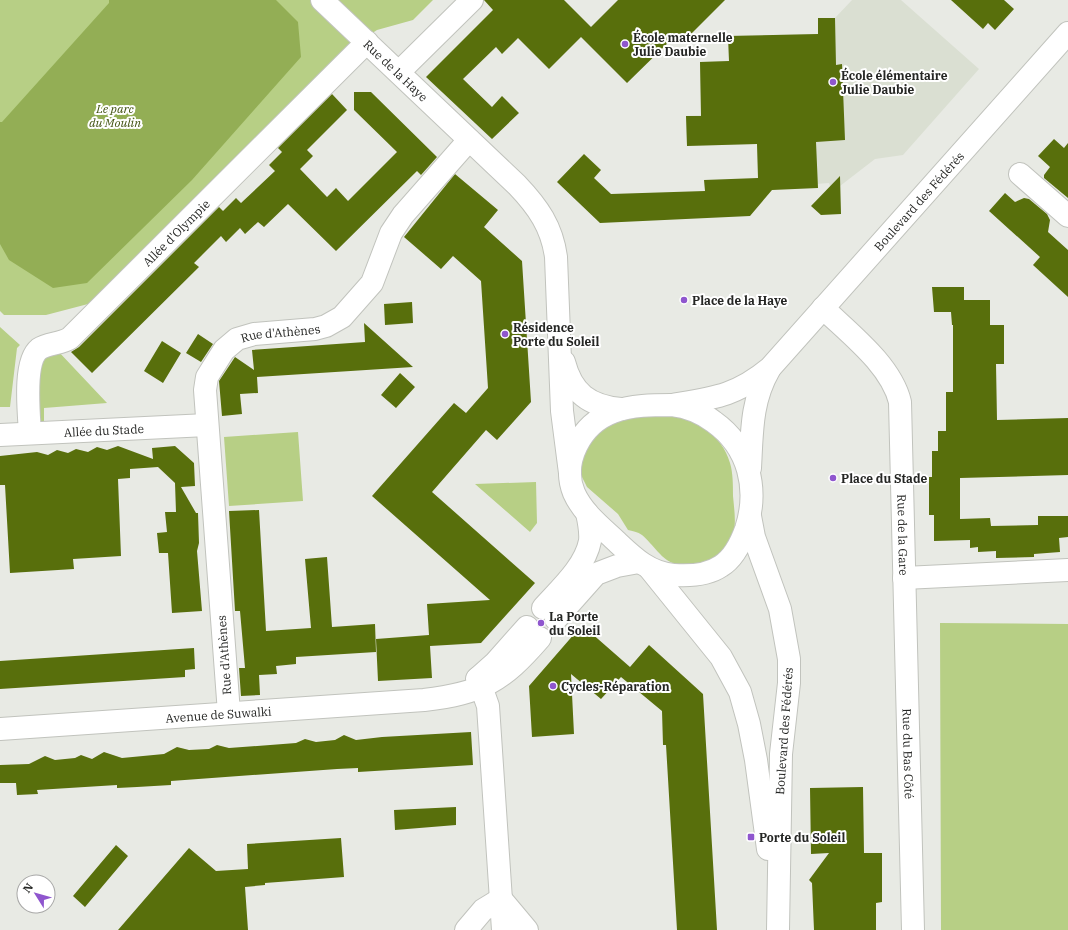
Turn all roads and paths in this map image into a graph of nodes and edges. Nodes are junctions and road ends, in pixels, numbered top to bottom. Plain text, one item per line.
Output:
1 (322, 0) edge
2 (472, 0) edge
3 (1068, 33) edge
4 (367, 42) junction
5 (399, 72) junction
6 (470, 140) junction
7 (1020, 174) dead end
8 (1068, 216) edge
9 (823, 308) junction
10 (561, 348) junction
11 (770, 368) junction
12 (672, 405) junction
13 (620, 410) junction
14 (207, 425) junction
15 (30, 433) junction
16 (0, 435) edge
17 (570, 473) junction
18 (750, 474) junction
19 (588, 513) junction
20 (750, 514) junction
21 (644, 565) junction
22 (1068, 570) edge
23 (904, 578) junction
24 (534, 632) dead end
25 (480, 682) junction
26 (228, 713) junction
27 (0, 729) edge
28 (501, 899) junction
29 (466, 930) edge
30 (503, 930) edge
31 (527, 930) edge
32 (776, 930) edge
33 (913, 930) edge

1 - 4 street, Rue de la Haye
2 - 5 street
3 - 9 street, Boulevard des Fédérés
4 - 5 street, Rue de la Haye
4 - 15 street, Allée d'Olympie
5 - 6 street, Rue de la Haye
6 - 10 street
6 - 14 street, Rue d'Athènes
7 - 8 street
9 - 11 street, Boulevard des Fédérés
9 - 23 street, Rue de la Gare
10 - 13 street
10 - 17 street
11 - 12 street, Boulevard des Fédérés
11 - 18 street, Boulevard des Fédérés
12 - 13 street
12 - 18 street
13 - 17 street
14 - 15 street, Allée du Stade
14 - 26 street, Rue d'Athènes
15 - 16 street, Allée du Stade
17 - 19 street
18 - 20 street
19 - 21 street
19 - 21 street
20 - 21 street
20 - 32 street, Boulevard des Fédérés
21 - 32 street, Boulevard des Fédérés
22 - 23 street, Rue de la Gare
23 - 33 street, Rue du Bas Côté
24 - 25 street, Avenue de Suwalki
25 - 26 street, Avenue de Suwalki
25 - 28 street
26 - 27 street, Avenue de Suwalki
28 - 29 street
28 - 30 street
28 - 31 street

